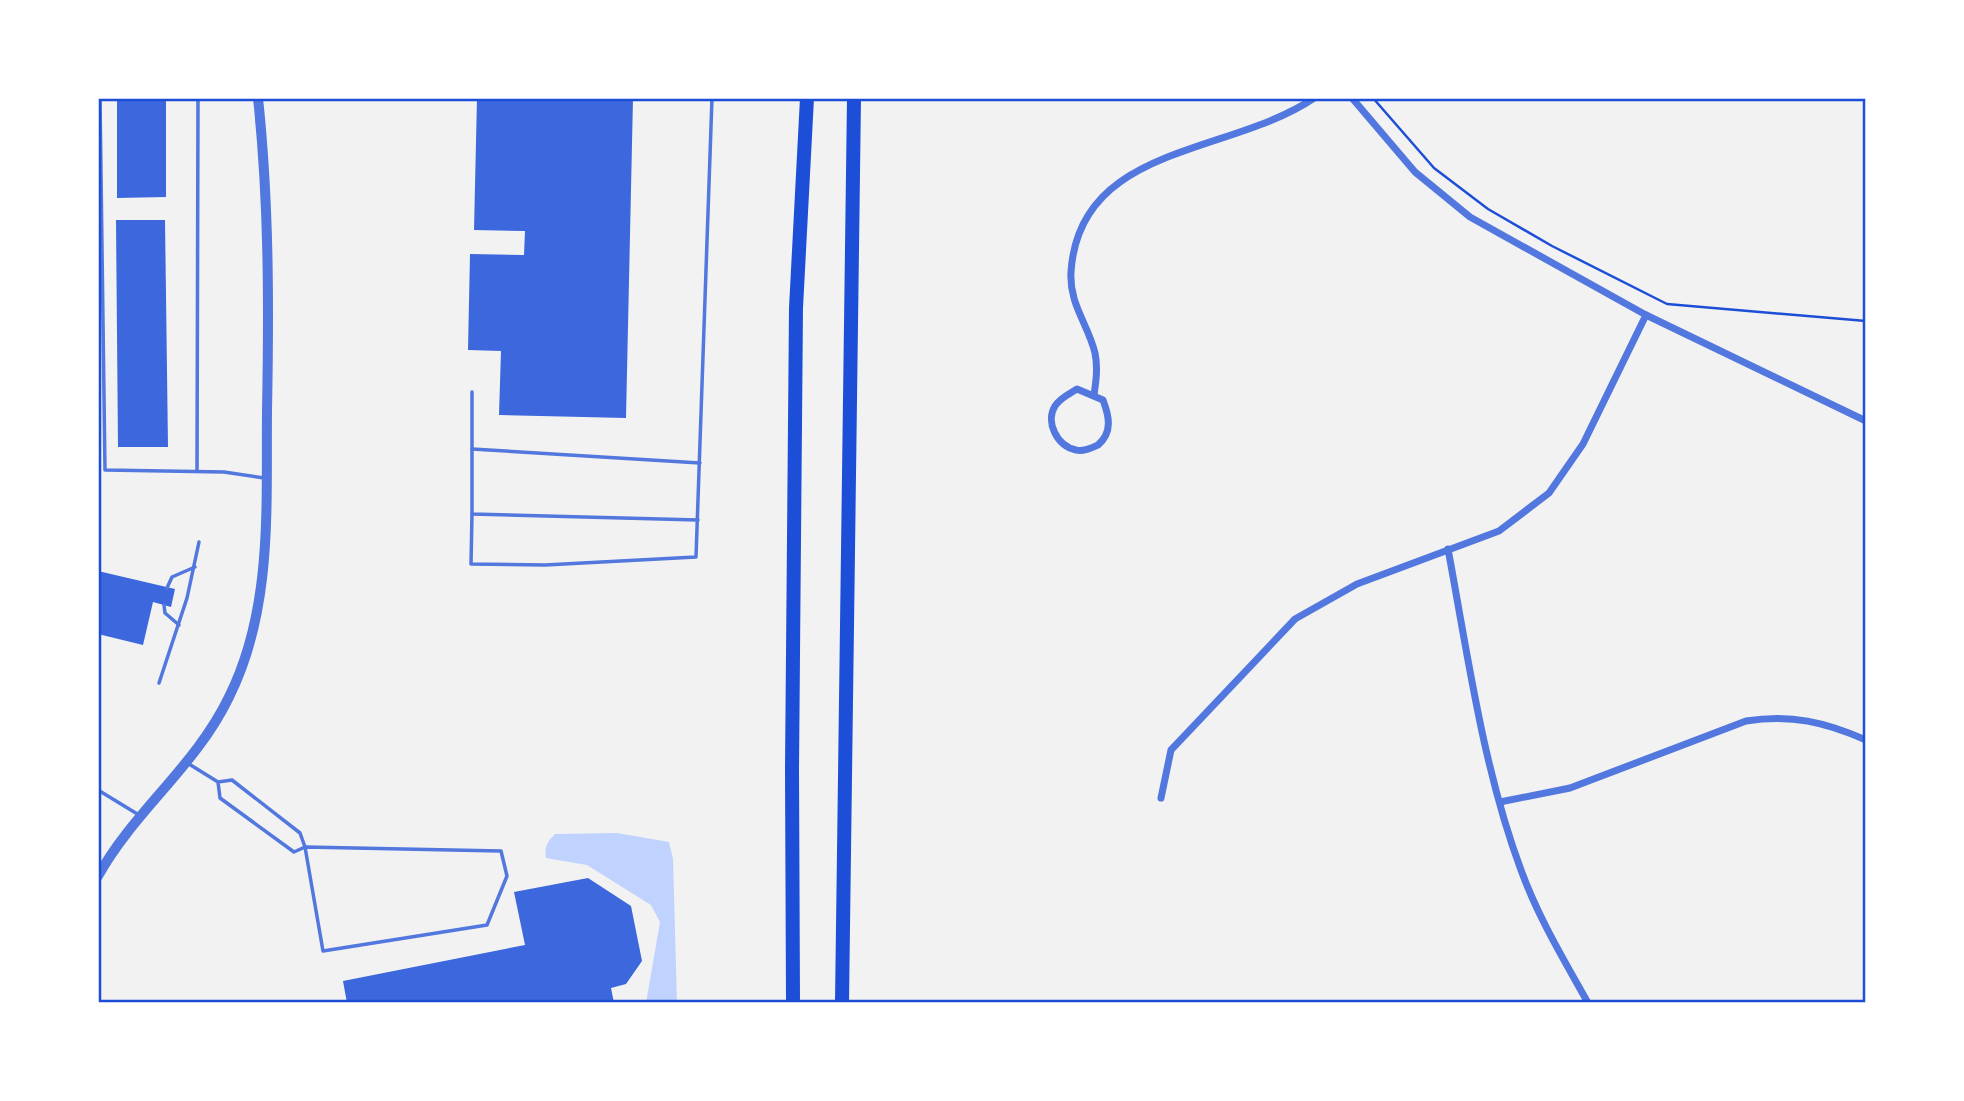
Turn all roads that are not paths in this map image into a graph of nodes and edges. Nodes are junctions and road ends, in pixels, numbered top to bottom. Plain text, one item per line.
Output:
1 (100, 98) edge
2 (198, 98) edge
3 (258, 98) edge
4 (712, 98) edge
5 (807, 98) edge
6 (854, 98) edge
7 (1314, 98) edge
8 (1352, 98) edge
9 (1646, 316) junction
10 (472, 392) dead end
11 (1094, 396) junction
12 (1866, 421) edge
13 (472, 449) junction
14 (700, 463) junction
15 (197, 471) junction
16 (266, 478) junction
17 (472, 514) junction
18 (698, 520) junction
19 (199, 542) dead end
20 (1448, 549) junction
21 (195, 567) junction
22 (167, 587) dead end
23 (164, 605) dead end
24 (179, 625) junction
25 (159, 683) dead end
26 (1866, 740) edge
27 (188, 764) junction
28 (218, 782) junction
29 (98, 790) edge
30 (1161, 798) dead end
31 (1500, 802) junction
32 (141, 816) junction
33 (305, 847) junction
34 (98, 876) edge
35 (793, 1003) edge
36 (842, 1003) edge
37 (1588, 1003) edge

1 - 15 lane
2 - 15 lane
3 - 16 street
4 - 14 lane
5 - 35 highway
6 - 36 highway
7 - 11 street
8 - 9 street
9 - 12 street
9 - 20 street
10 - 13 lane
11 - 11 street
13 - 14 lane
13 - 17 lane
14 - 18 lane
15 - 16 lane
16 - 27 street
17 - 18 lane
17 - 18 lane
19 - 21 lane
20 - 30 street
20 - 31 street
21 - 22 lane
21 - 24 lane
23 - 24 lane
24 - 25 lane
26 - 31 street
27 - 28 lane
27 - 32 street
28 - 33 lane
28 - 33 lane
29 - 32 lane
31 - 37 street
32 - 34 street
33 - 33 lane

